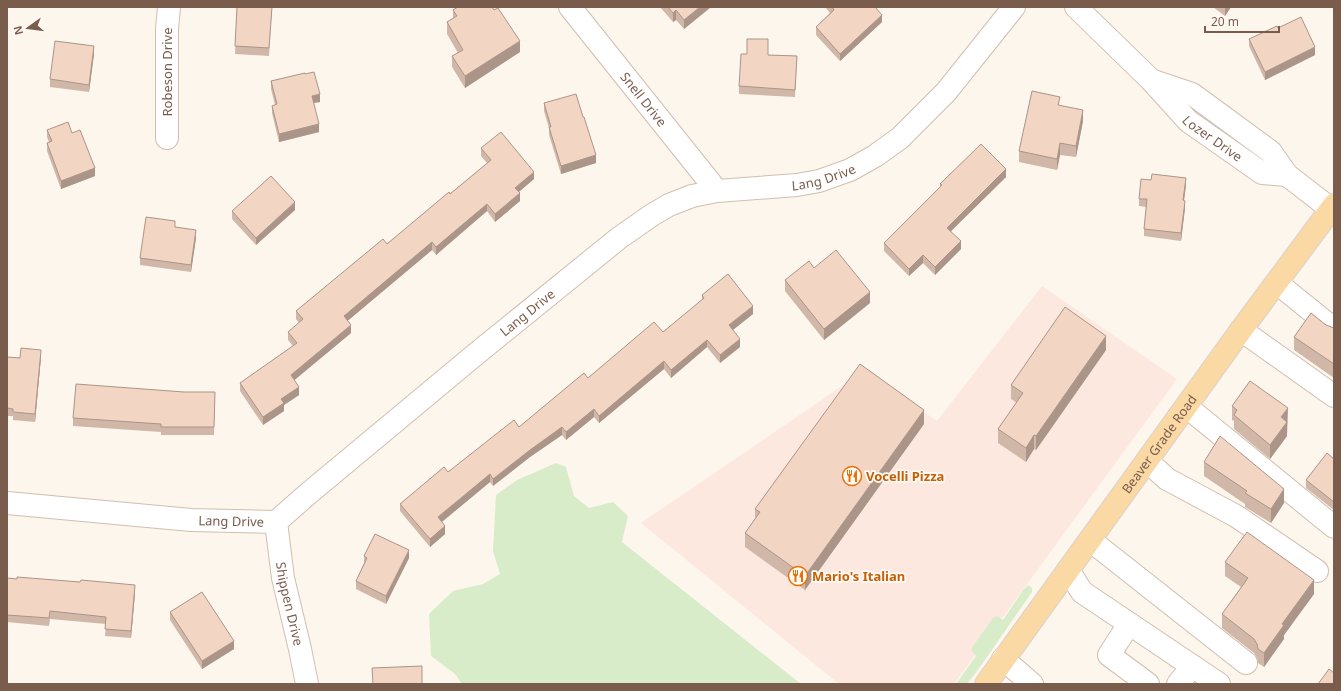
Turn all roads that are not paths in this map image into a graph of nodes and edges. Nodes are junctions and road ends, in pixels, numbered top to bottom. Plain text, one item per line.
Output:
1 (169, 7) edge
2 (570, 7) edge
3 (1014, 7) edge
4 (1076, 7) edge
5 (167, 138) dead end
6 (717, 191) junction
7 (1332, 207) edge
8 (1277, 283) junction
9 (1334, 329) edge
10 (1241, 330) junction
11 (1334, 396) edge
12 (1187, 407) junction
13 (1147, 461) junction
14 (7, 503) edge
15 (276, 522) junction
16 (1334, 527) edge
17 (1090, 540) junction
18 (1068, 570) junction
19 (1317, 571) dead end
20 (1129, 624) junction
21 (1004, 659) junction
22 (1246, 663) dead end
23 (1192, 666) junction
24 (307, 684) edge
25 (986, 684) edge
26 (1032, 684) edge
27 (1148, 684) edge
28 (1178, 684) edge
29 (1219, 684) edge

1 - 5 street, Robeson Drive
2 - 6 street, Snell Drive
3 - 6 street, Lang Drive
4 - 7 street, Lozer Drive
6 - 15 street, Lang Drive
7 - 8 main road, Beaver Grade Road
8 - 9 street
8 - 10 main road, Beaver Grade Road
10 - 11 street
10 - 12 main road, Beaver Grade Road
12 - 13 main road, Beaver Grade Road
12 - 16 street
13 - 17 main road, Beaver Grade Road
13 - 19 street
14 - 15 street, Lang Drive
15 - 24 street, Shippen Drive
17 - 18 main road, Beaver Grade Road
17 - 22 street
18 - 20 street
18 - 21 main road, Beaver Grade Road
20 - 23 street
20 - 27 street
21 - 25 main road, Beaver Grade Road
21 - 26 street
23 - 28 street
23 - 29 street

